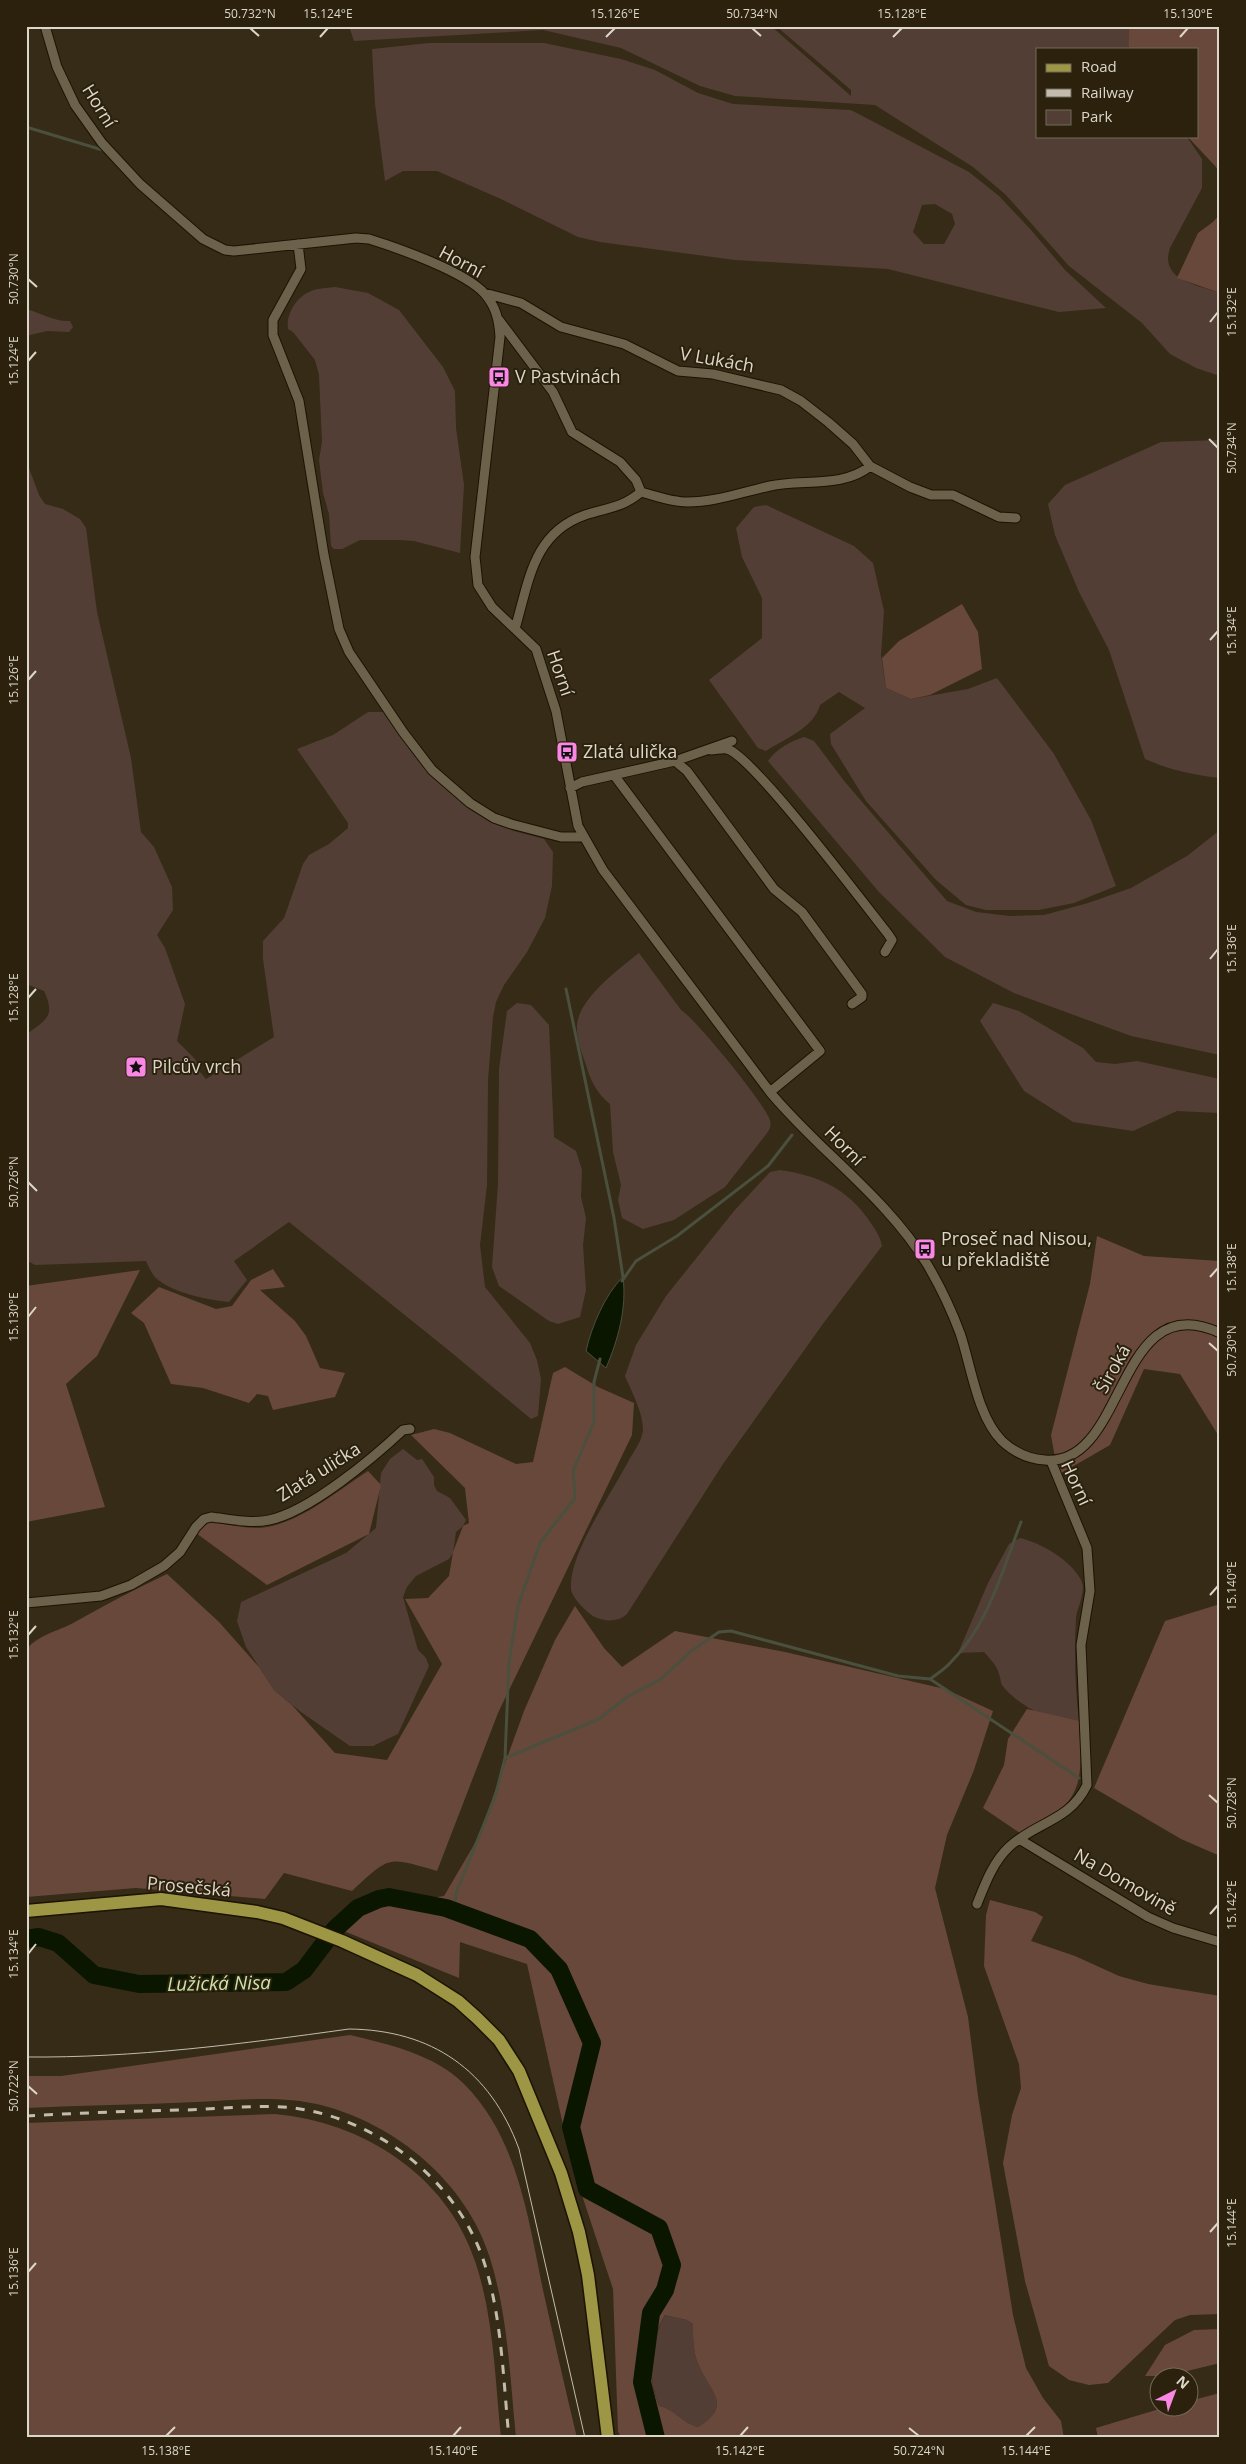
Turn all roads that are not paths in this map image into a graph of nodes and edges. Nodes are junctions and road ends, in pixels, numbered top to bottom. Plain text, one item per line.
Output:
1 (44, 26) edge
2 (298, 244) junction
3 (484, 293) junction
4 (499, 319) junction
5 (870, 466) junction
6 (641, 492) junction
7 (1016, 518) dead end
8 (515, 628) junction
9 (732, 741) dead end
10 (711, 750) junction
11 (675, 761) junction
12 (614, 775) junction
13 (570, 788) junction
14 (584, 837) junction
15 (885, 952) dead end
16 (852, 1004) dead end
17 (770, 1092) junction
18 (1220, 1332) edge
19 (410, 1428) dead end
20 (1051, 1461) junction
21 (26, 1603) edge
22 (1019, 1839) junction
23 (977, 1904) dead end
24 (26, 1911) edge
25 (1220, 1942) edge
26 (608, 2438) edge

1 - 2 street, Horní
2 - 3 street, Horní
2 - 14 street
3 - 4 street, Horní
3 - 5 street, V Lukách
4 - 6 street
4 - 8 street, Horní
5 - 6 street
5 - 7 street, V Lukách
6 - 8 street
8 - 13 street, Horní
9 - 10 street
10 - 11 street
10 - 15 street
11 - 12 street
11 - 16 street
12 - 13 street
12 - 17 street
13 - 14 street, Horní
14 - 17 street, Horní
17 - 20 street, Horní
18 - 20 street, Široká
19 - 21 street, Zlatá ulička
20 - 22 street, Horní
22 - 23 street, Horní
22 - 25 street, Na Domovině
24 - 26 main road, Prosečská

